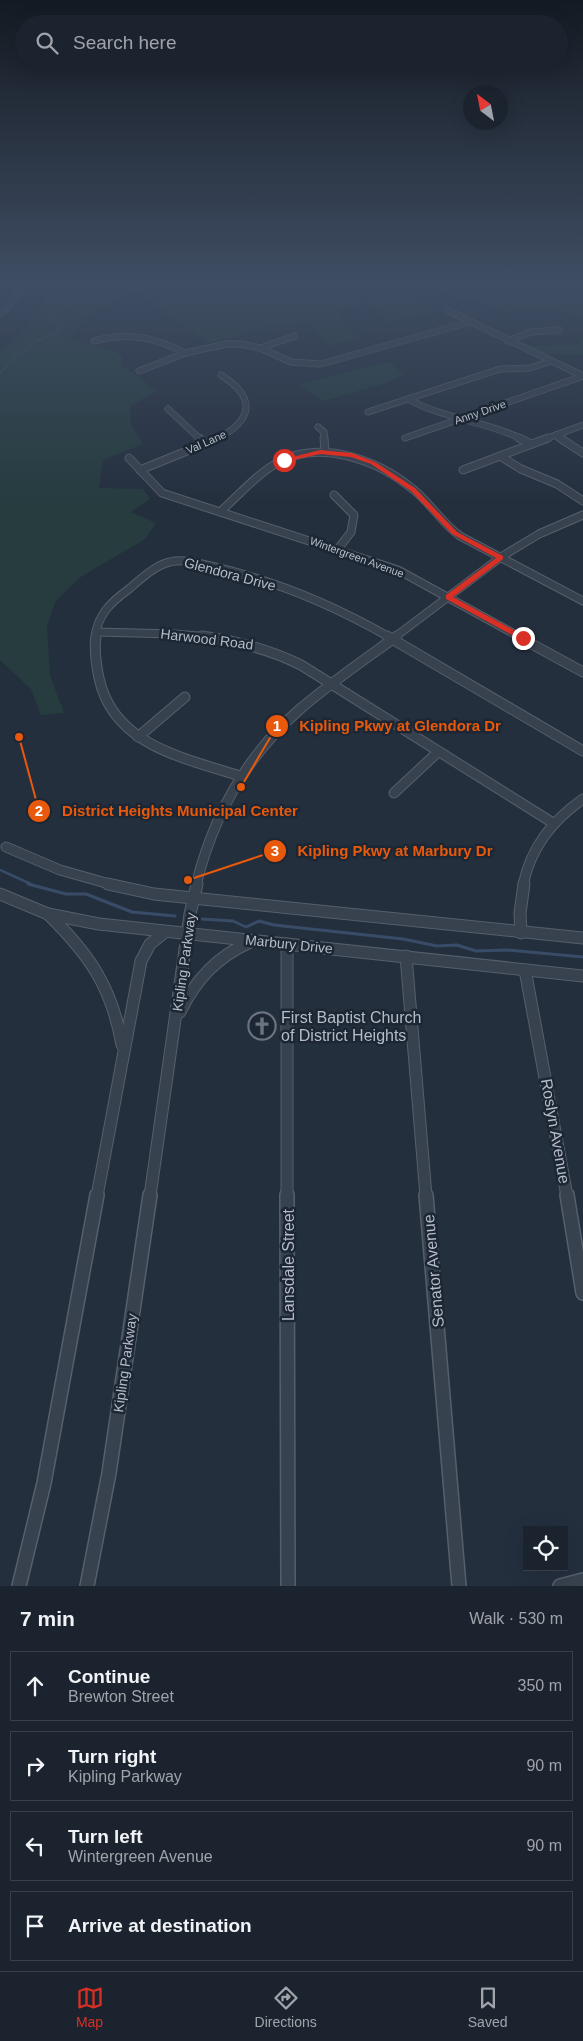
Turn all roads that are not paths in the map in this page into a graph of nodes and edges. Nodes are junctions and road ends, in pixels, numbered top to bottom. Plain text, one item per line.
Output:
1 (180, 355) edge
2 (275, 355) edge
3 (352, 355) edge
4 (539, 355) edge
5 (551, 361) junction
6 (139, 371) dead end
7 (221, 375) dead end
8 (583, 376) edge
9 (408, 399) junction
10 (168, 409) dead end
11 (368, 412) dead end
12 (458, 420) junction
13 (583, 425) edge
14 (318, 427) dead end
15 (556, 435) junction
16 (405, 438) dead end
17 (204, 443) junction
18 (532, 444) junction
19 (325, 452) junction
20 (583, 453) edge
21 (500, 456) junction
22 (129, 458) dead end
23 (140, 470) junction
24 (463, 470) dead end
25 (334, 495) dead end
26 (583, 501) edge
27 (220, 512) junction
28 (583, 515) edge
29 (338, 549) junction
30 (501, 557) junction
31 (448, 597) junction
32 (583, 601) edge
33 (96, 632) junction
34 (391, 640) junction
35 (583, 672) edge
36 (330, 685) junction
37 (186, 697) dead end
38 (138, 737) junction
39 (583, 751) edge
40 (438, 752) junction
41 (240, 776) junction
42 (394, 793) dead end
43 (583, 799) edge
44 (552, 823) junction
45 (6, 847) dead end
46 (0, 894) edge
47 (193, 899) junction
48 (48, 914) junction
49 (165, 932) junction
50 (521, 933) junction
51 (188, 934) junction
52 (583, 938) edge
53 (252, 941) junction
54 (287, 944) junction
55 (406, 956) junction
56 (525, 970) junction
57 (583, 976) edge
58 (176, 1021) junction
59 (123, 1054) junction
60 (583, 1293) edge
61 (583, 1580) edge
62 (19, 1586) edge
63 (86, 1586) edge
64 (288, 1586) edge
65 (459, 1586) edge
66 (560, 1586) edge

1 - 6 street
2 - 3 street
4 - 5 street
5 - 8 street
5 - 9 street
7 - 17 street, Val Lane
8 - 12 street, Anny Drive
9 - 11 street
9 - 12 street
10 - 17 street
12 - 16 street, Anny Drive
12 - 18 street
13 - 15 street
14 - 19 street
15 - 18 street
15 - 20 street
17 - 23 street, Val Lane
18 - 21 street
19 - 27 street
19 - 30 street
21 - 24 street
21 - 26 street
22 - 23 street, Wintergreen Avenue
23 - 27 street, Wintergreen Avenue
25 - 29 street
27 - 29 street, Wintergreen Avenue
28 - 30 street, Kipling Parkway
29 - 31 street, Wintergreen Avenue
30 - 31 street, Kipling Parkway
30 - 32 street
31 - 34 street, Kipling Parkway
31 - 35 street, Wintergreen Avenue
33 - 34 street, Glendora Drive
33 - 36 street, Harwood Road
33 - 38 street, Glendora Drive
34 - 36 street, Kipling Parkway
34 - 39 street, Glendora Drive
36 - 40 street, Harwood Road
36 - 41 street, Kipling Parkway
37 - 38 street
38 - 41 street, Glendora Drive
40 - 42 street
40 - 44 street, Harwood Road
41 - 47 street, Kipling Parkway
43 - 44 street
44 - 50 street
45 - 47 street
46 - 48 street, Marbury Drive
47 - 50 street
47 - 51 street, Kipling Parkway
48 - 49 street, Marbury Drive
48 - 59 street
49 - 51 street, Marbury Drive
49 - 59 street, Kipling Parkway
50 - 52 street
51 - 53 street, Marbury Drive
51 - 58 street, Kipling Parkway
53 - 54 street, Marbury Drive
53 - 58 street
54 - 55 street, Marbury Drive
54 - 64 street, Lansdale Street
55 - 56 street, Marbury Drive
55 - 65 street, Senator Avenue
56 - 57 street, Marbury Drive
56 - 60 street, Roslyn Avenue
58 - 63 street, Kipling Parkway
59 - 62 street, Kipling Parkway
61 - 66 street

